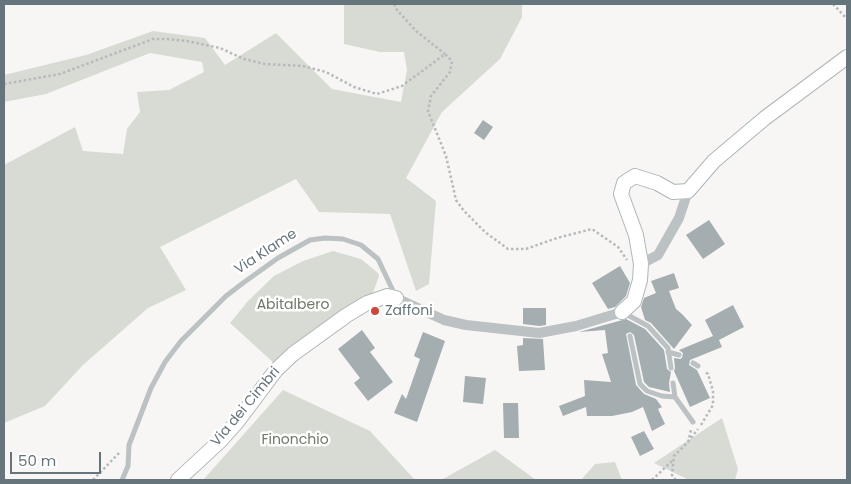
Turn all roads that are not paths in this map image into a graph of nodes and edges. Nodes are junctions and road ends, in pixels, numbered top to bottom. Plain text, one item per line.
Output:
1 (847, 57) edge
2 (688, 192) junction
3 (641, 264) junction
4 (396, 298) junction
5 (622, 315) junction
6 (630, 336) dead end
7 (668, 352) junction
8 (678, 355) dead end
9 (671, 368) dead end
10 (673, 383) dead end
11 (675, 397) junction
12 (693, 422) road end
13 (122, 480) edge
14 (178, 480) edge

1 - 2 street
2 - 3 street
2 - 3 street
3 - 5 street
4 - 5 street
4 - 13 lane, Via Klame
4 - 14 street, Via dei Cimbri
5 - 7 lane
6 - 11 lane
7 - 8 lane
7 - 9 lane
10 - 11 lane
11 - 12 lane

